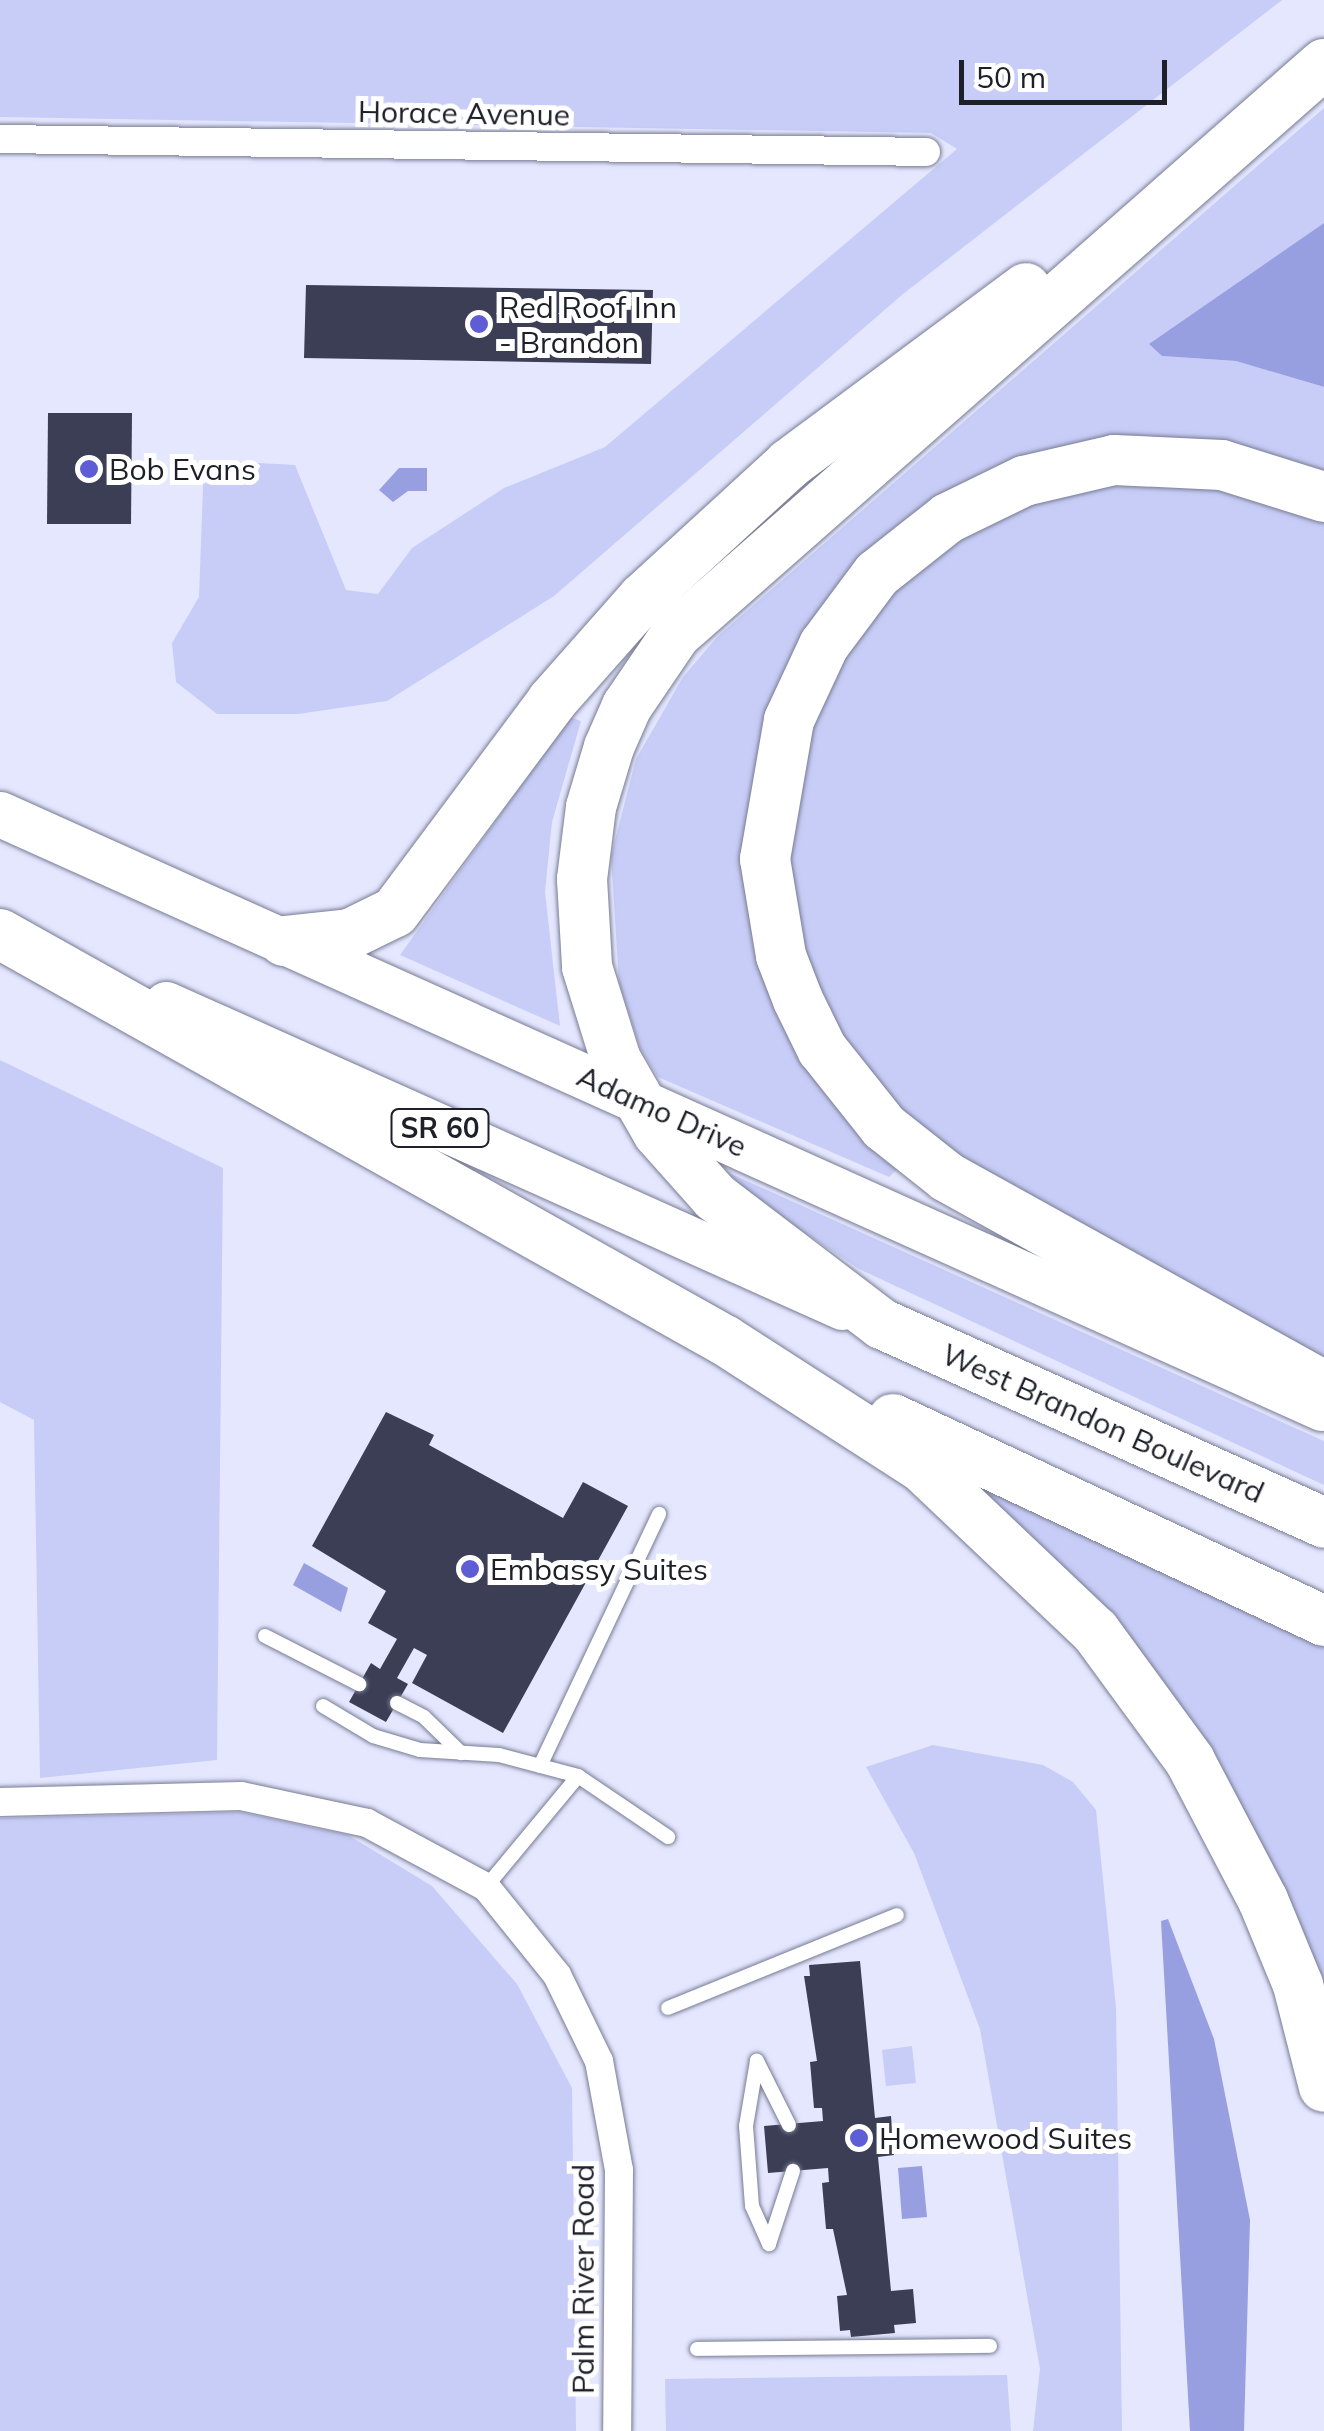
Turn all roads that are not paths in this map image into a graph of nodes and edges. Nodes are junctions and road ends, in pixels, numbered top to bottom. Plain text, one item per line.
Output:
1 (1324, 64) edge
2 (1286, 101) junction
3 (0, 139) edge
4 (926, 152) dead end
5 (1324, 497) edge
6 (0, 814) edge
7 (0, 932) edge
8 (284, 941) junction
9 (636, 1100) junction
10 (882, 1324) junction
11 (726, 1341) junction
12 (1324, 1386) edge
13 (1324, 1409) edge
14 (658, 1514) dead end
15 (1324, 1523) edge
16 (1324, 1621) edge
17 (265, 1636) dead end
18 (359, 1684) dead end
19 (396, 1703) dead end
20 (323, 1706) dead end
21 (461, 1753) junction
22 (540, 1766) junction
23 (578, 1776) junction
24 (0, 1802) edge
25 (668, 1837) dead end
26 (486, 1887) junction
27 (897, 1915) dead end
28 (668, 2008) dead end
29 (1324, 2087) edge
30 (789, 2124) dead end
31 (793, 2171) dead end
32 (990, 2346) dead end
33 (697, 2349) dead end
34 (616, 2431) edge

1 - 2 highway
2 - 8 highway
2 - 9 highway, West Brandon Boulevard
3 - 4 street, Horace Avenue
5 - 12 highway
6 - 8 main road, Adamo Drive
7 - 10 main road, SR 60
7 - 11 highway
8 - 9 main road, Adamo Drive
9 - 10 highway, West Brandon Boulevard
9 - 13 main road, Adamo Drive
10 - 15 highway, West Brandon Boulevard / SR 60
11 - 16 highway
11 - 29 highway
14 - 22 lane
17 - 18 lane
19 - 21 lane
20 - 21 lane
21 - 22 lane
22 - 23 lane
23 - 25 lane
23 - 26 lane
24 - 26 street, Palm River Road
26 - 34 street, Palm River Road
27 - 28 lane
30 - 31 lane
32 - 33 lane

